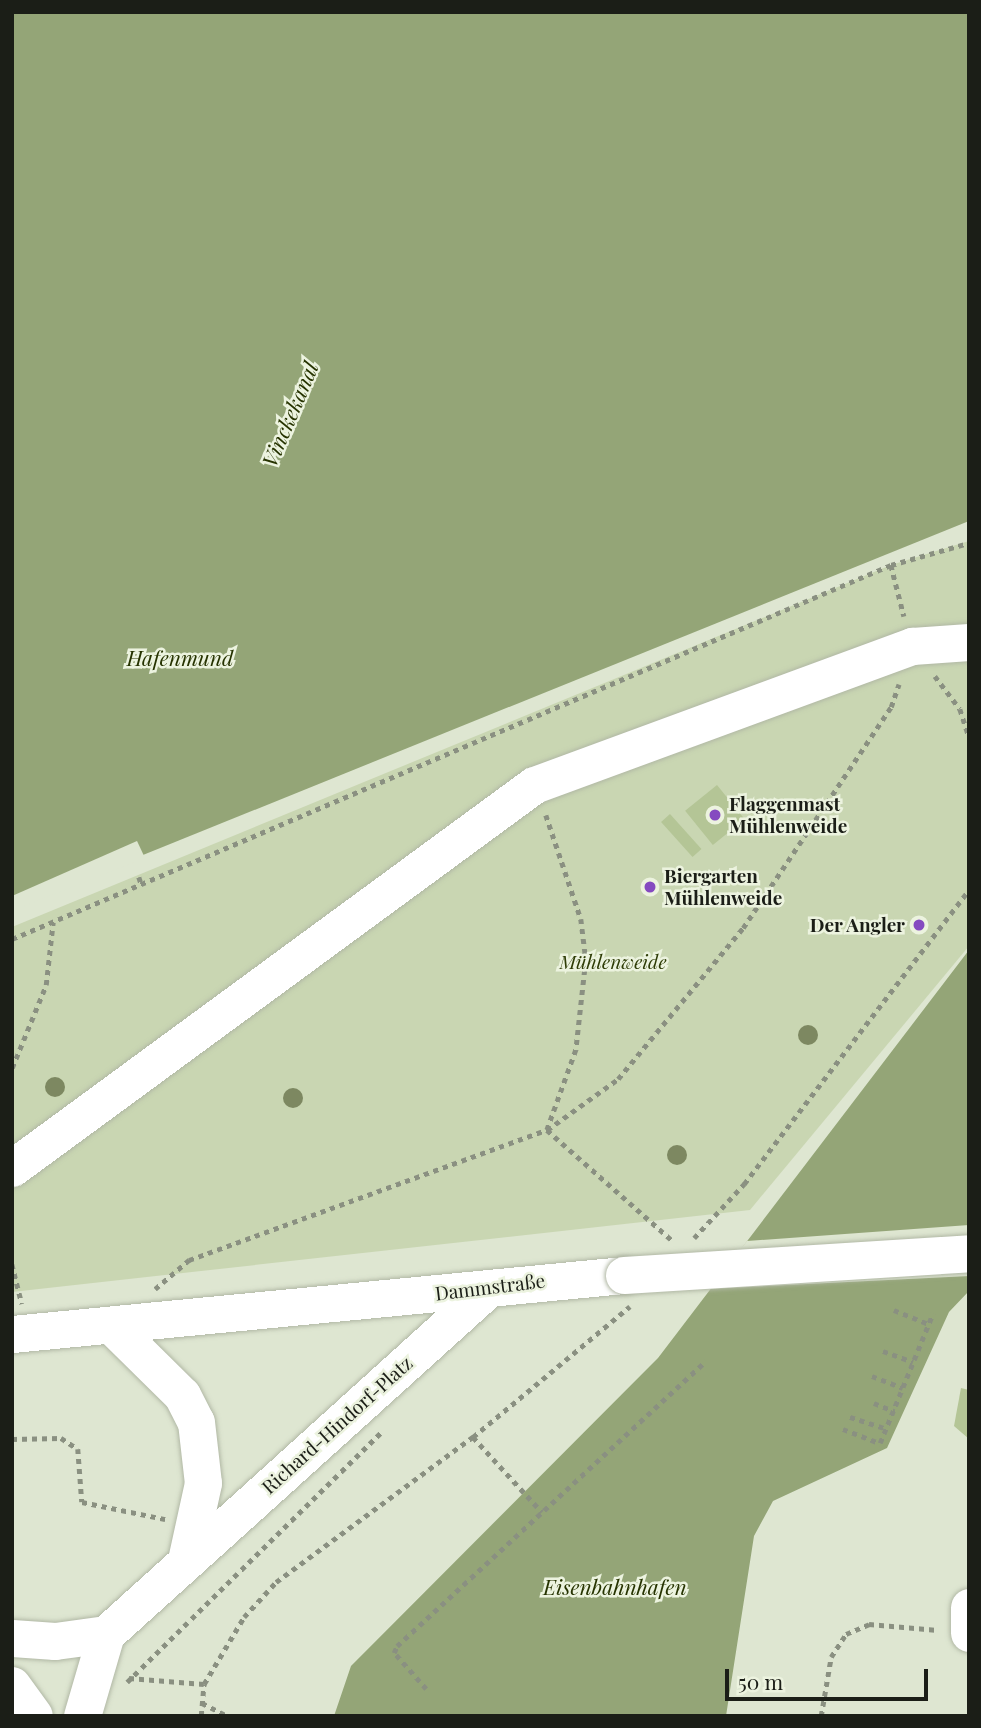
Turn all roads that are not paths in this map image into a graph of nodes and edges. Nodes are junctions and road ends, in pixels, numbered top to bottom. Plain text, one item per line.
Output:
1 (969, 642) edge
2 (12, 1168) edge
3 (969, 1252) edge
4 (488, 1289) junction
5 (112, 1326) junction
6 (20, 1333) edge
7 (191, 1545) junction
8 (106, 1634) junction
9 (12, 1638) edge
10 (12, 1686) edge
11 (34, 1716) edge
12 (82, 1716) edge

1 - 2 street
3 - 4 street, Dammstraße, bridge
4 - 5 street, Dammstraße
4 - 7 street, Richard-Hindorf-Platz
5 - 6 street, Dammstraße
5 - 7 street
7 - 8 street, Richard-Hindorf-Platz
8 - 9 street
8 - 12 street
10 - 11 main road

